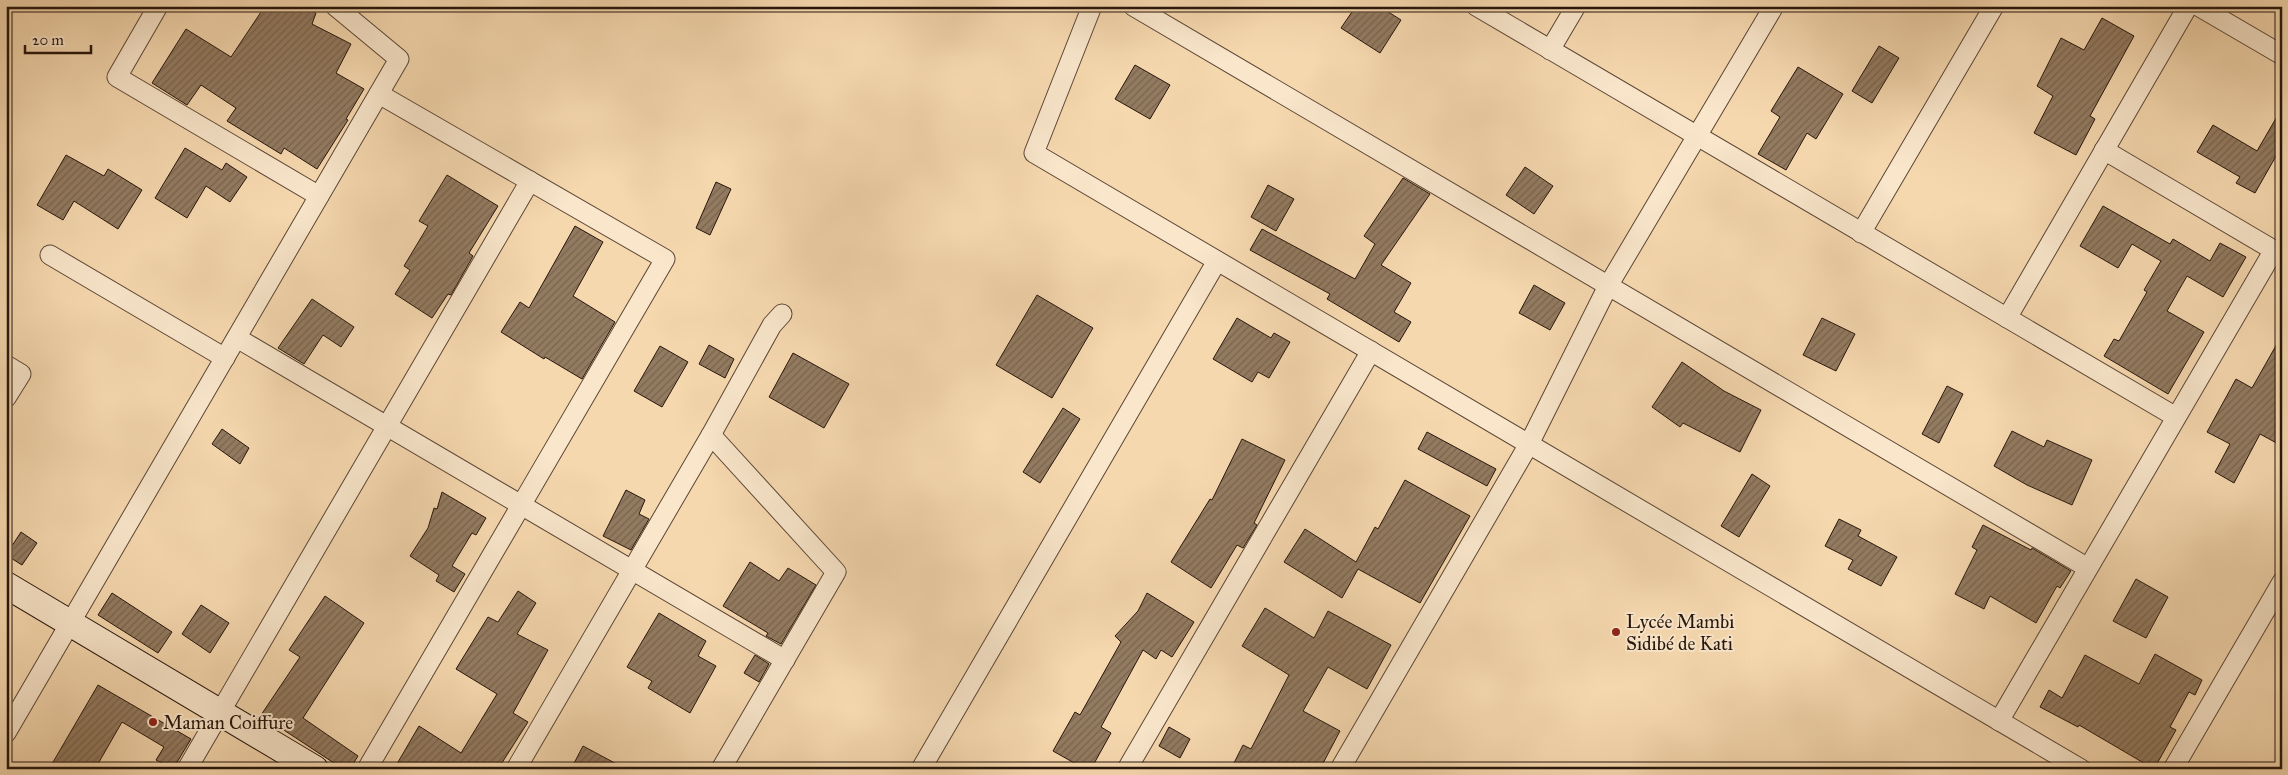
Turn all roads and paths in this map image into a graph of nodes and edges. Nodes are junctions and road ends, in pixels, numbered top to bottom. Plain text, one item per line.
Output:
1 (158, 6) edge
2 (335, 6) edge
3 (1092, 6) edge
4 (1133, 6) edge
5 (1476, 6) edge
6 (1576, 6) edge
7 (1774, 6) edge
8 (1994, 6) edge
9 (2188, 6) edge
10 (2198, 6) edge
11 (1550, 50) junction
12 (2282, 55) edge
13 (379, 94) junction
14 (1696, 135) junction
15 (2104, 150) junction
16 (530, 181) junction
17 (319, 196) junction
18 (1861, 232) junction
19 (2278, 252) edge
20 (50, 255) dead end
21 (1217, 261) junction
22 (1608, 286) junction
23 (782, 314) dead end
24 (2006, 318) junction
25 (237, 338) junction
26 (1371, 351) junction
27 (225, 358) junction
28 (6, 365) edge
29 (6, 398) edge
30 (2176, 417) junction
31 (387, 425) junction
32 (711, 435) junction
33 (1528, 443) junction
34 (521, 504) junction
35 (2088, 568) junction
36 (632, 570) junction
37 (2282, 582) edge
38 (6, 585) edge
39 (70, 623) junction
40 (785, 660) junction
41 (220, 712) junction
42 (1999, 721) junction
43 (6, 733) edge
44 (186, 769) edge
45 (315, 769) edge
46 (367, 769) edge
47 (516, 769) edge
48 (721, 769) edge
49 (921, 769) edge
50 (1127, 769) edge
51 (1340, 769) edge
52 (2081, 769) edge
53 (2173, 769) edge

1 - 17 street
2 - 13 street
3 - 21 street
4 - 22 street
5 - 11 street
6 - 11 street
7 - 14 street
8 - 18 street
9 - 15 street
10 - 12 street
11 - 14 street
13 - 16 street
13 - 17 street
14 - 18 street
14 - 22 street
15 - 19 street
15 - 24 street
16 - 31 street
16 - 34 street
17 - 25 street
18 - 24 street
19 - 30 street
20 - 27 street
21 - 26 street
21 - 49 street
22 - 33 street
22 - 35 street
23 - 32 street
24 - 30 street
25 - 27 street
25 - 31 street
26 - 33 street
26 - 50 street
27 - 39 street
28 - 29 street
30 - 35 street
31 - 34 street
31 - 41 street
32 - 36 street
32 - 40 street
33 - 42 street
33 - 51 street
34 - 36 street
34 - 46 street
35 - 42 street
36 - 40 street
36 - 47 street
37 - 53 street
38 - 39 street
39 - 41 street
39 - 43 street
40 - 48 street
41 - 44 street
41 - 45 street
42 - 52 street

